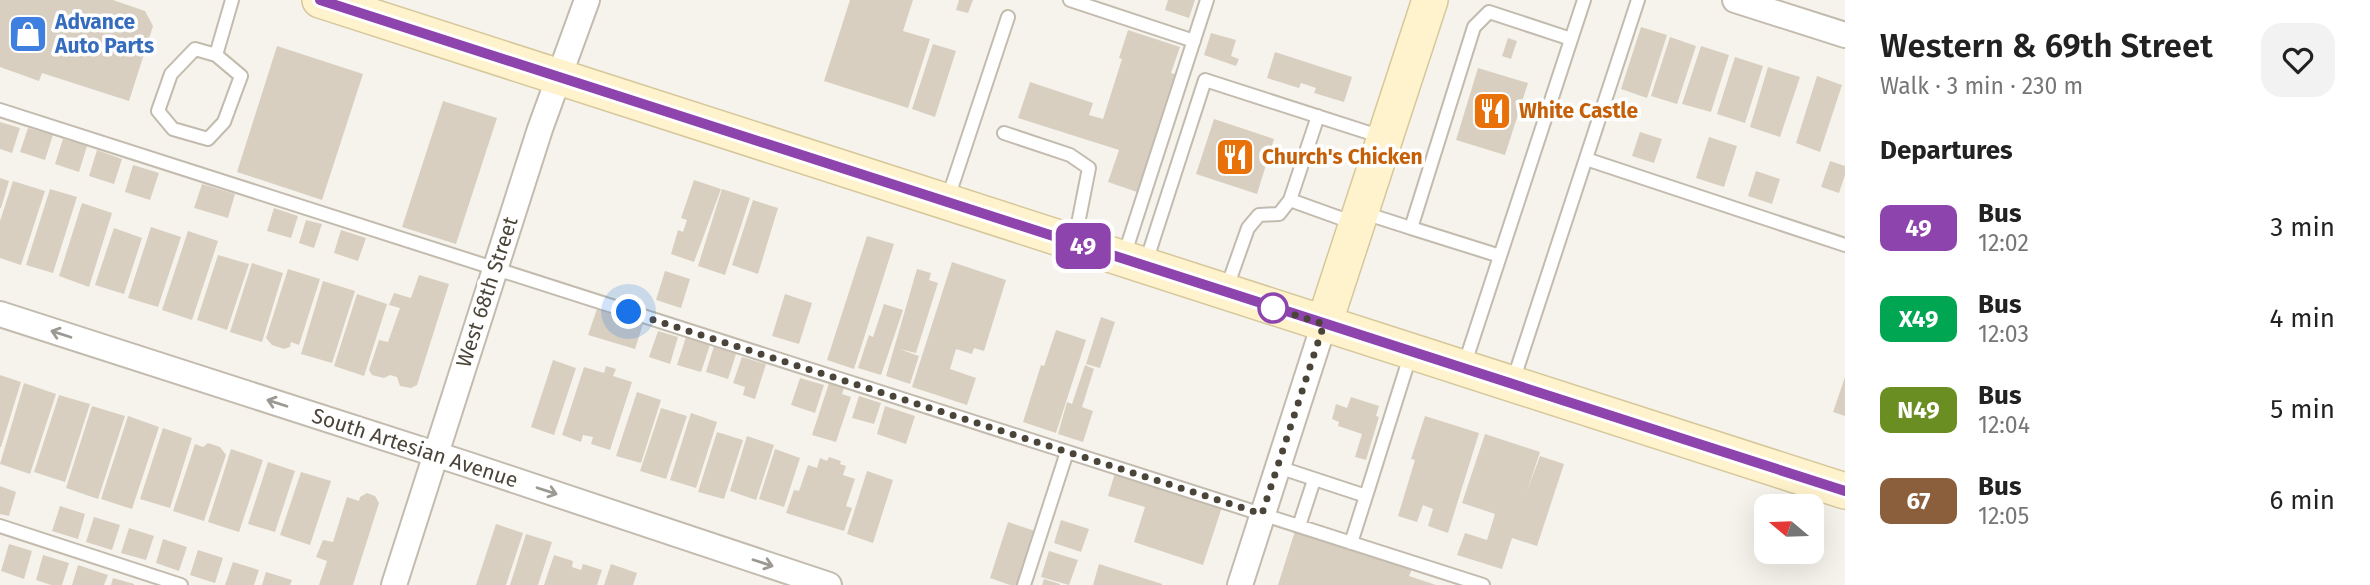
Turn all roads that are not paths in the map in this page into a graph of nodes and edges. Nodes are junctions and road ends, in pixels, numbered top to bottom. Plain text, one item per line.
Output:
1 (232, 0) edge
2 (320, 0) edge
3 (587, 0) edge
4 (1070, 0) edge
5 (1207, 0) edge
6 (1430, 0) edge
7 (1584, 0) edge
8 (1638, 0) edge
9 (1735, 0) edge
10 (1008, 17) dead end
11 (1845, 35) edge
12 (1571, 39) junction
13 (1194, 41) junction
14 (216, 55) junction
15 (559, 78) junction
16 (0, 110) edge
17 (1318, 116) junction
18 (1004, 133) dead end
19 (1385, 138) junction
20 (1586, 159) junction
21 (1290, 200) junction
22 (947, 202) junction
23 (1359, 218) junction
24 (1411, 228) junction
25 (1074, 243) junction
26 (1845, 245) edge
27 (1500, 256) junction
28 (1134, 262) junction
29 (495, 269) junction
30 (1225, 292) junction
31 (0, 314) edge
32 (1324, 324) junction
33 (1411, 352) junction
34 (1463, 369) junction
35 (1512, 385) junction
36 (1067, 452) junction
37 (436, 454) junction
38 (1278, 467) junction
39 (1314, 480) junction
40 (1845, 491) edge
41 (1366, 496) junction
42 (1262, 514) junction
43 (0, 526) edge
44 (1299, 526) junction
45 (1351, 543) junction
46 (1447, 580) edge
47 (181, 585) edge
48 (394, 585) edge
49 (829, 585) edge
50 (1024, 585) edge
51 (1240, 585) edge
52 (1483, 585) edge

1 - 14 lane
2 - 15 main road
3 - 15 street, West 68th Street
4 - 13 lane
5 - 13 lane
6 - 19 main road
7 - 12 lane
8 - 20 lane
9 - 11 street
10 - 22 lane
12 - 24 lane
12 - 27 lane
13 - 28 lane
14 - 14 lane
15 - 22 main road
15 - 29 street, West 68th Street
16 - 29 lane
17 - 19 lane
17 - 21 lane
17 - 28 lane
18 - 25 lane
19 - 23 main road
20 - 26 lane
20 - 35 lane
21 - 23 lane
21 - 30 lane
22 - 25 main road
23 - 24 lane
23 - 32 main road
24 - 27 lane
25 - 28 main road
27 - 34 lane
28 - 30 main road
29 - 36 lane
29 - 37 street, West 68th Street
30 - 32 main road
37 -> 31 street, South Artesian Avenue
32 - 33 main road
32 - 38 street
33 - 34 main road
33 - 41 lane
34 - 35 main road
35 - 40 main road
36 - 42 lane
36 - 50 lane
37 - 48 street, West 68th Street
37 -> 49 street, South Artesian Avenue
38 - 39 lane
38 - 42 street
39 - 41 lane
39 - 44 lane
41 - 45 lane
42 - 44 lane
42 - 51 street
43 - 47 lane
44 - 45 lane
45 - 46 lane
46 - 52 lane

